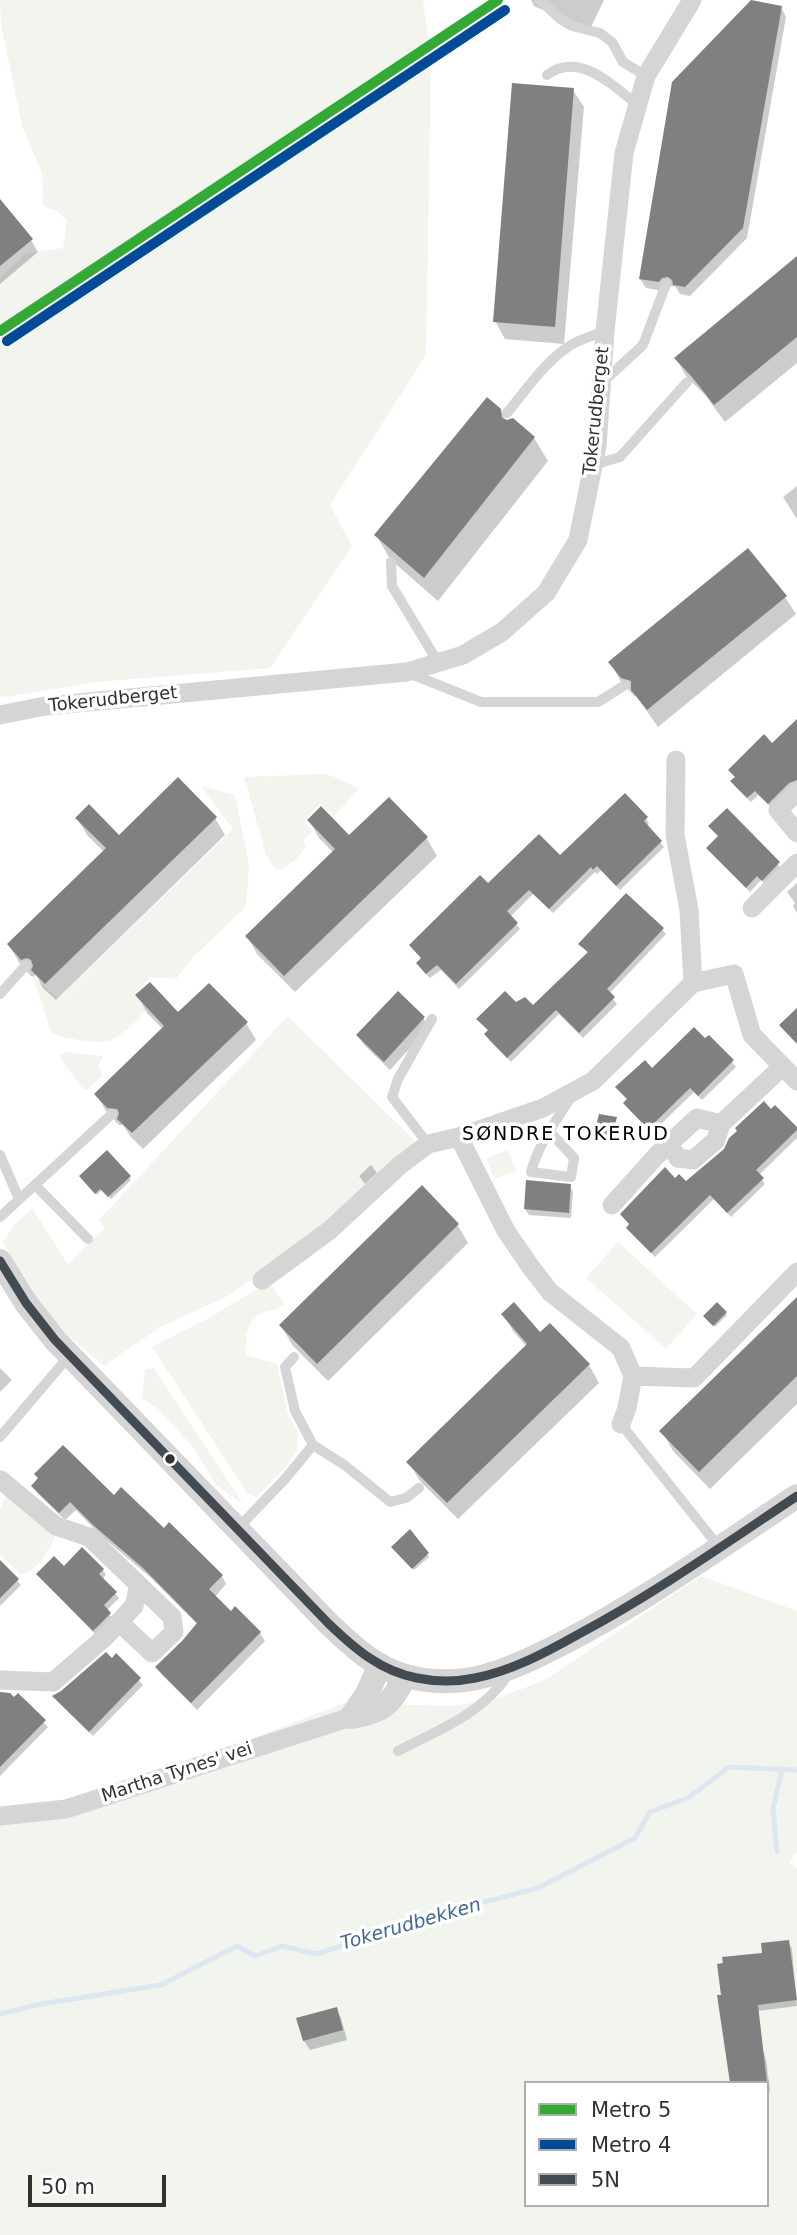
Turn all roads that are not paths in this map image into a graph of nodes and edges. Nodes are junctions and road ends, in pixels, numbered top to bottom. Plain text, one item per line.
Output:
1 (540, 0) edge
2 (692, 0) edge
3 (547, 75) dead end
4 (646, 76) junction
5 (638, 105) junction
6 (666, 284) dead end
7 (605, 331) junction
8 (687, 382) dead end
9 (602, 383) junction
10 (507, 413) dead end
11 (593, 465) junction
12 (391, 562) dead end
13 (439, 664) junction
14 (407, 673) junction
15 (625, 685) dead end
16 (0, 715) edge
17 (676, 760) dead end
18 (797, 792) edge
19 (797, 833) edge
20 (797, 863) edge
21 (751, 908) dead end
22 (26, 965) dead end
23 (693, 983) junction
24 (0, 994) edge
25 (432, 1019) dead end
26 (782, 1067) junction
27 (797, 1081) edge
28 (575, 1091) junction
29 (112, 1114) dead end
30 (721, 1124) junction
31 (550, 1132) junction
32 (459, 1137) junction
33 (428, 1144) junction
34 (670, 1146) junction
35 (0, 1155) edge
36 (36, 1185) junction
37 (19, 1199) junction
38 (612, 1205) dead end
39 (0, 1217) edge
40 (89, 1239) dead end
41 (0, 1261) edge
42 (797, 1272) edge
43 (262, 1280) dead end
44 (70, 1355) junction
45 (294, 1357) dead end
46 (633, 1376) junction
47 (621, 1424) joint
48 (0, 1437) edge
49 (313, 1445) junction
50 (0, 1480) edge
51 (419, 1488) dead end
52 (797, 1496) edge
53 (238, 1528) junction
54 (719, 1547) junction
55 (139, 1585) junction
56 (119, 1622) junction
57 (380, 1665) junction
58 (513, 1667) junction
59 (405, 1676) junction
60 (4, 1684) edge
61 (351, 1717) junction
62 (398, 1751) dead end
63 (0, 1815) edge

1 - 4 lane
2 - 4 street, Tokerudberget
3 - 5 lane
4 - 5 street, Tokerudberget
5 - 7 street, Tokerudberget
6 - 9 lane
7 - 9 street, Tokerudberget
7 - 10 lane
8 - 11 lane
9 - 11 street, Tokerudberget
11 - 13 street, Tokerudberget
12 - 13 lane
13 - 14 street, Tokerudberget
14 - 15 lane
14 - 16 street, Tokerudberget
17 - 23 street
18 - 19 street
20 - 21 street
22 - 24 lane
23 - 26 street
23 - 28 street
25 - 33 lane
26 - 27 street
26 - 30 street
28 - 31 lane
28 - 32 street
29 - 36 lane
30 - 34 street
30 - 34 street
31 - 31 lane
32 - 33 street
32 - 46 street
33 - 43 street
34 - 38 street
35 - 37 lane
36 - 37 lane
36 - 40 lane
37 - 39 lane
41 - 44 street
42 - 46 street
44 - 48 lane
44 - 53 street
45 - 49 lane
46 - 47 street
47 - 54 lane
49 - 51 lane
49 - 53 lane
50 - 55 street
52 - 54 street
53 - 57 street
54 - 58 street
55 - 56 street
55 - 56 street
56 - 60 street
57 - 59 street
57 - 61 street
58 - 59 street
58 - 62 lane
59 - 61 street
61 - 63 street, Martha Tynes' vei

